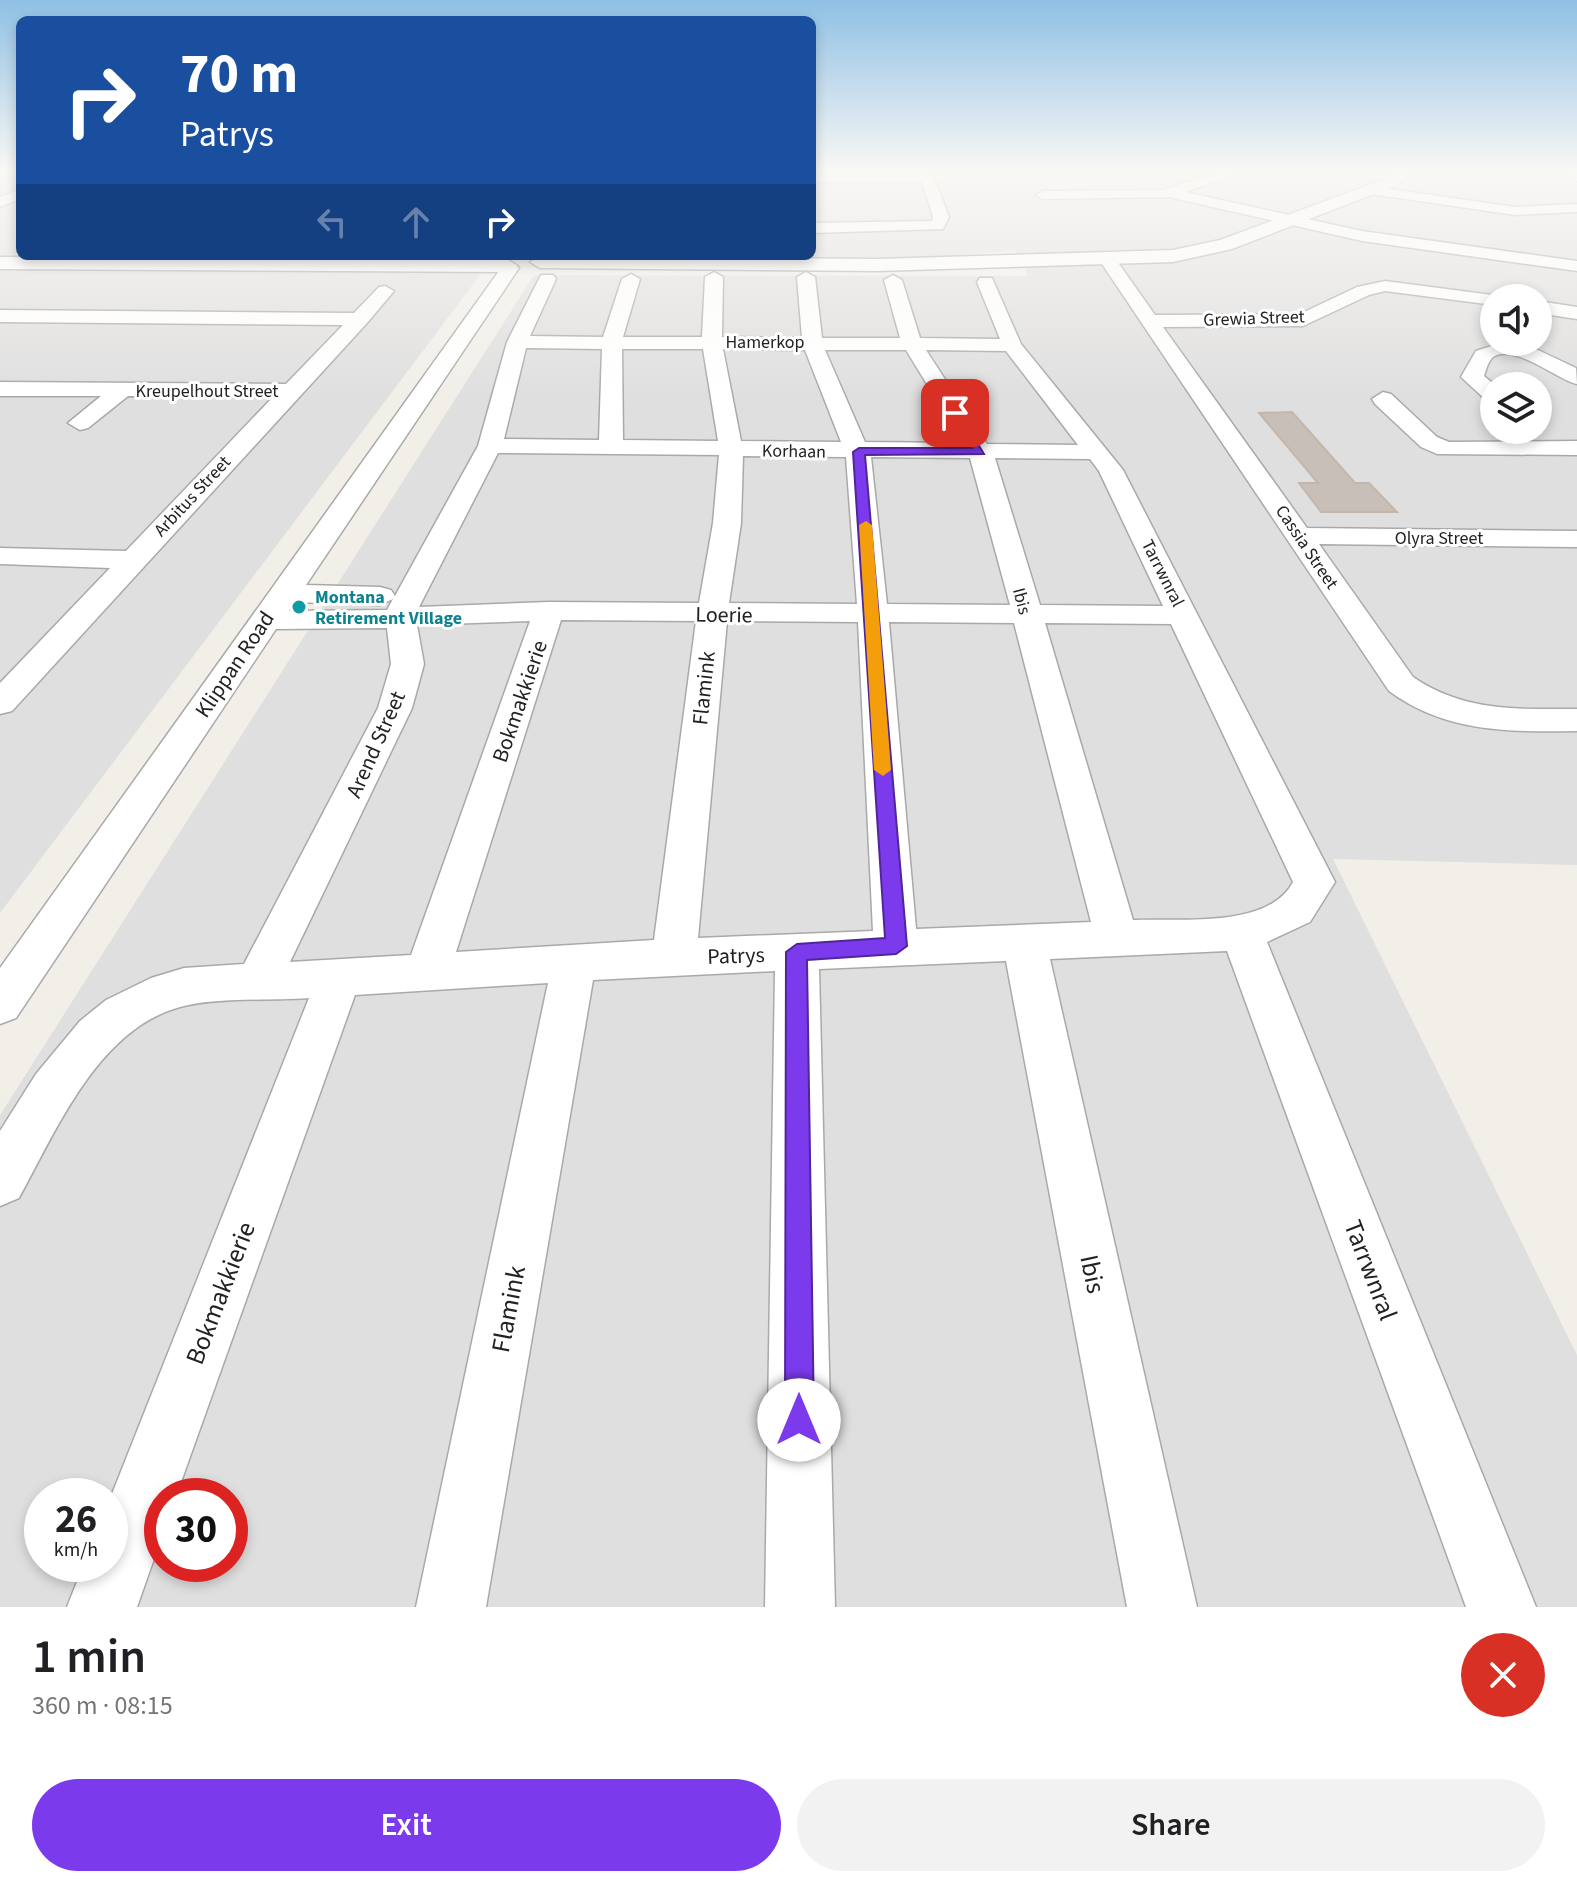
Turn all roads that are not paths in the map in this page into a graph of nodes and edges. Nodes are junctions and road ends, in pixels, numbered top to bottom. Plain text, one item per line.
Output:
1 (1218, 247) edge
2 (1441, 247) edge
3 (1106, 258) junction
4 (131, 260) edge
5 (295, 260) edge
6 (403, 260) edge
7 (0, 263) edge
8 (525, 266) edge
9 (1577, 266) edge
10 (714, 277) dead end
11 (806, 277) dead end
12 (631, 279) dead end
13 (893, 280) dead end
14 (986, 282) dead end
15 (385, 291) dead end
16 (34, 296) dead end
17 (1480, 298) edge
18 (138, 299) dead end
19 (249, 299) dead end
20 (1552, 309) edge
21 (1577, 313) edge
22 (0, 316) edge
23 (113, 317) junction
24 (228, 318) junction
25 (360, 319) junction
26 (1151, 321) junction
27 (612, 341) junction
28 (517, 342) junction
29 (712, 342) junction
30 (812, 342) junction
31 (911, 343) junction
32 (1012, 345) junction
33 (1577, 378) edge
34 (1480, 384) edge
35 (0, 389) edge
36 (123, 390) junction
37 (291, 391) junction
38 (1383, 399) dead end
39 (80, 423) dead end
40 (1552, 436) edge
41 (490, 446) junction
42 (611, 448) junction
43 (1572, 448) edge
44 (731, 450) junction
45 (980, 451) junction
46 (859, 452) junction
47 (1099, 452) junction
48 (1300, 536) junction
49 (1577, 539) edge
50 (0, 556) edge
51 (132, 560) junction
52 (283, 593) junction
53 (404, 608) junction
54 (549, 611) junction
55 (712, 614) junction
56 (871, 615) junction
57 (1185, 615) junction
58 (1026, 616) junction
59 (264, 620) junction
60 (0, 703) edge
61 (1577, 720) edge
62 (1314, 882) joint
63 (1242, 933) junction
64 (1117, 938) junction
65 (1024, 941) junction
66 (896, 946) junction
67 (797, 952) junction
68 (674, 957) junction
69 (574, 963) junction
70 (427, 973) junction
71 (339, 978) junction
72 (258, 982) junction
73 (0, 1004) edge
74 (0, 1180) edge
75 (102, 1607) edge
76 (451, 1607) edge
77 (800, 1607) edge
78 (1162, 1607) edge
79 (1501, 1607) edge

1 - 3 street
2 - 9 street
3 - 8 street
3 - 26 street, Cassia Street
4 - 5 street
4 - 7 street
5 - 6 street
6 - 8 street
8 - 28 street
8 - 52 street, Klippan Road
10 - 29 street, Flamink
11 - 30 street
12 - 27 street
13 - 31 street, Ibis
14 - 32 street, Tarrwnral
15 - 25 street, Arbitus Street
16 - 22 street
17 - 26 street, Grewia Street
18 - 23 street
19 - 24 street
20 - 21 street
22 - 23 street
23 - 24 street
24 - 25 street
25 - 37 street, Arbitus Street
26 - 48 street, Cassia Street
27 - 28 street, Hamerkop
27 - 29 street, Hamerkop
27 - 42 street
28 - 41 street
29 - 30 street, Hamerkop
29 - 44 street, Flamink
30 - 31 street, Hamerkop
30 - 46 street
31 - 32 street, Hamerkop
31 - 45 street, Ibis
32 - 47 street, Tarrwnral
33 - 34 street
35 - 36 street, Kreupelhout Street
36 - 37 street, Kreupelhout Street
36 - 39 street, Kreupelhout Street
37 - 51 street, Arbitus Street
38 - 43 street
40 - 43 street
41 - 42 street, Korhaan
41 - 53 street
42 - 44 street, Korhaan
44 - 46 street, Korhaan
44 - 55 street, Flamink
45 - 46 street, Korhaan
45 - 47 street, Korhaan
45 - 58 street, Ibis
46 - 56 street
47 - 57 street, Tarrwnral
48 - 49 street, Olyra Street
48 - 61 street, Cassia Street
50 - 51 street
51 - 60 street, Arbitus Street
52 - 53 street, Loerie
52 - 59 street, Klippan Road
53 - 54 street, Loerie
53 - 59 street, Loerie
53 - 72 street, Arend Street
54 - 55 street, Loerie
54 - 70 street, Bokmakkierie
55 - 56 street, Loerie
55 - 68 street, Flamink
56 - 58 street, Loerie
56 - 66 street
57 - 58 street, Loerie
57 - 62 street, Tarrwnral
58 - 64 street, Ibis
59 - 73 street, Klippan Road
62 - 63 street, Patrys
63 - 64 street, Patrys
63 - 79 street, Tarrwnral
64 - 65 street, Patrys
65 - 66 street, Patrys
65 - 78 street, Ibis
66 - 67 street, Patrys
67 - 68 street, Patrys
67 - 77 street
68 - 69 street, Patrys
69 - 70 street, Patrys
69 - 76 street, Flamink
70 - 71 street, Patrys
71 - 72 street, Patrys
71 - 75 street, Bokmakkierie
72 - 74 street, Patrys

